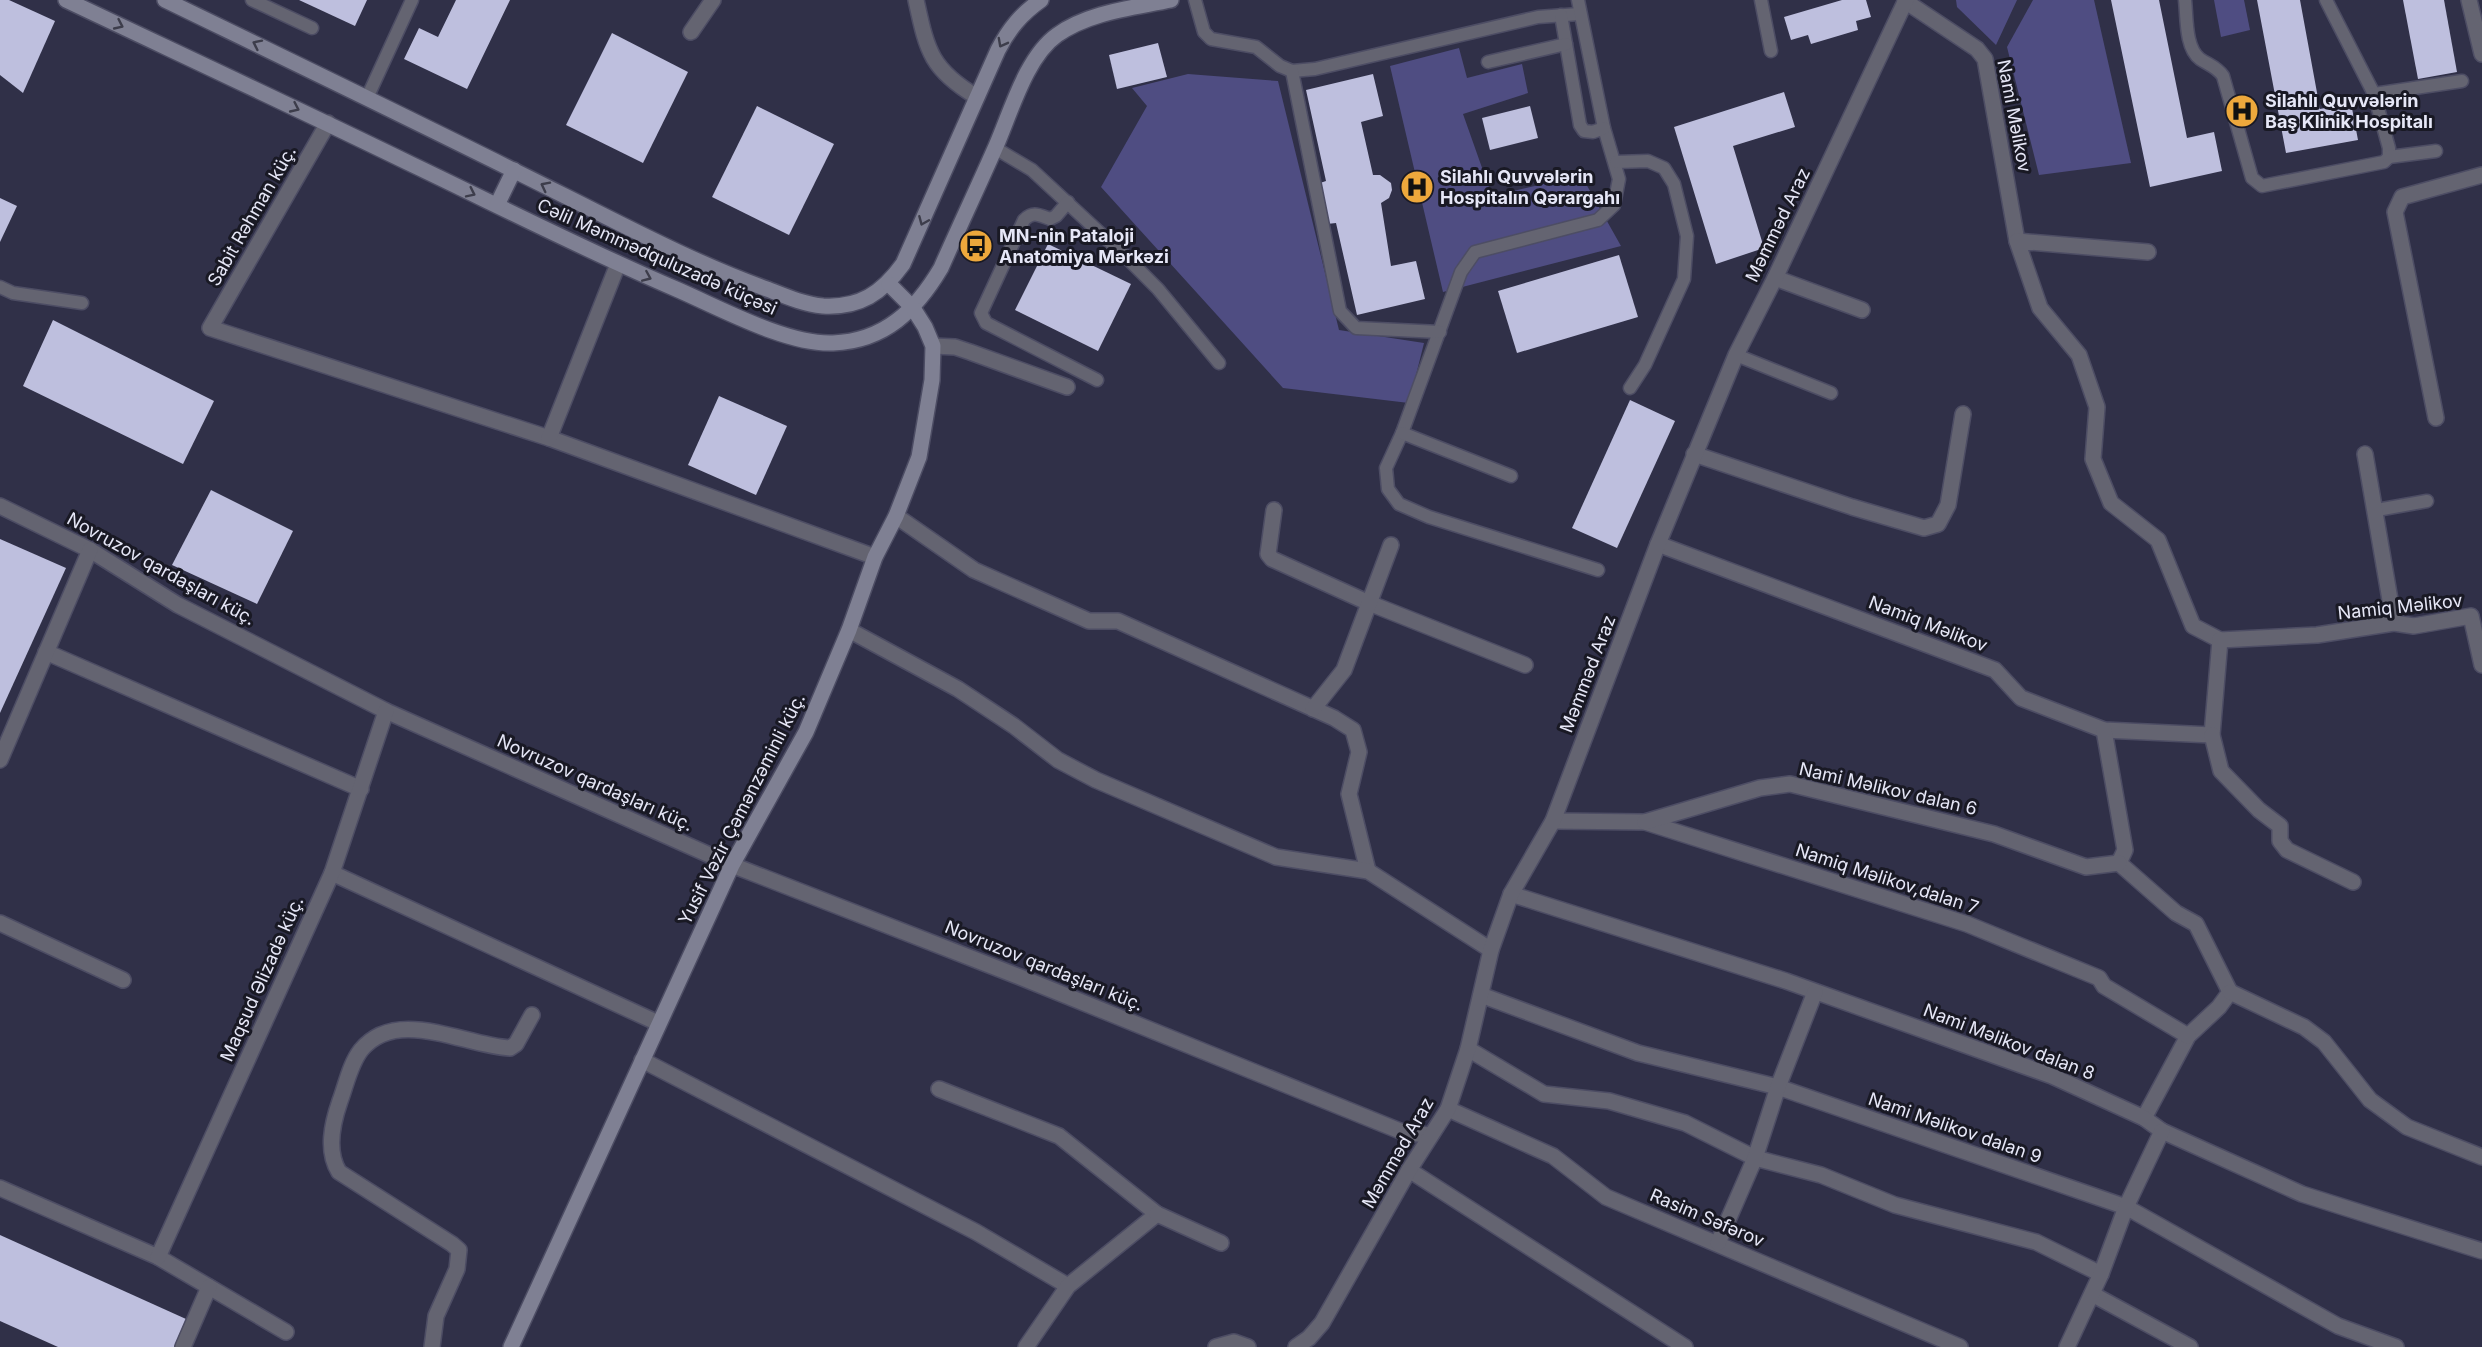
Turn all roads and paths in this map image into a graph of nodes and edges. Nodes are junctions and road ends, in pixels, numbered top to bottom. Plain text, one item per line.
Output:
1 (66, 0) edge
2 (165, 0) edge
3 (252, 0) edge
4 (412, 0) edge
5 (713, 0) edge
6 (916, 0) edge
7 (1041, 0) edge
8 (1171, 0) edge
9 (1196, 0) edge
10 (1578, 0) edge
11 (1761, 0) edge
12 (1906, 0) edge
13 (2185, 0) edge
14 (2326, 0) edge
15 (2469, 0) edge
16 (1579, 14) junction
17 (1561, 15) junction
18 (312, 28) dead end
19 (691, 32) dead end
20 (1566, 44) junction
21 (1771, 51) dead end
22 (2482, 54) edge
23 (1488, 62) dead end
24 (1292, 71) junction
25 (2462, 81) dead end
26 (2374, 94) junction
27 (977, 97) junction
28 (368, 98) junction
29 (328, 123) junction
30 (1604, 128) junction
31 (995, 148) junction
32 (2436, 151) dead end
33 (2389, 157) junction
34 (1616, 162) junction
35 (514, 170) junction
36 (2482, 175) edge
37 (1068, 202) junction
38 (497, 205) junction
39 (2017, 241) junction
40 (2148, 252) dead end
41 (618, 264) junction
42 (1775, 278) junction
43 (889, 284) junction
44 (0, 287) edge
45 (82, 303) dead end
46 (913, 308) junction
47 (1862, 310) dead end
48 (1440, 332) junction
49 (933, 346) junction
50 (1736, 356) junction
51 (1219, 363) dead end
52 (1096, 380) dead end
53 (1067, 387) dead end
54 (1630, 388) dead end
55 (1832, 393) dead end
56 (1963, 414) dead end
57 (2436, 418) dead end
58 (1402, 433) junction
59 (549, 438) junction
60 (1694, 454) junction
61 (2365, 454) dead end
62 (1511, 476) dead end
63 (2427, 501) dead end
64 (0, 506) edge
65 (1274, 510) dead end
66 (2377, 510) junction
67 (896, 516) junction
68 (1658, 544) junction
69 (1391, 545) dead end
70 (90, 550) junction
71 (875, 557) junction
72 (1598, 570) dead end
73 (1369, 603) junction
74 (2476, 611) edge
75 (2394, 623) junction
76 (849, 630) junction
77 (2220, 640) junction
78 (46, 652) junction
79 (1525, 665) dead end
80 (2482, 665) edge
81 (1313, 709) junction
82 (386, 711) junction
83 (2104, 730) junction
84 (2212, 735) junction
85 (0, 760) edge
86 (360, 789) junction
87 (1553, 821) junction
88 (1646, 822) junction
89 (2119, 863) junction
90 (732, 865) junction
91 (1368, 870) junction
92 (332, 873) junction
93 (2353, 882) dead end
94 (1511, 894) junction
95 (0, 923) edge
96 (1491, 950) junction
97 (123, 980) dead end
98 (1815, 992) junction
99 (2230, 993) junction
100 (1481, 995) junction
101 (532, 1015) dead end
102 (658, 1023) junction
103 (2188, 1036) junction
104 (1468, 1049) junction
105 (642, 1060) junction
106 (1778, 1087) junction
107 (939, 1089) dead end
108 (1448, 1109) junction
109 (2144, 1118) junction
110 (2162, 1131) junction
111 (1431, 1135) junction
112 (2482, 1157) edge
113 (1755, 1158) junction
114 (1409, 1170) junction
115 (0, 1188) edge
116 (2126, 1207) junction
117 (1156, 1214) junction
118 (1221, 1243) dead end
119 (1718, 1243) junction
120 (2482, 1251) edge
121 (158, 1257) junction
122 (2101, 1274) junction
123 (1068, 1286) junction
124 (209, 1287) junction
125 (2092, 1294) junction
126 (286, 1332) dead end
127 (183, 1347) edge
128 (432, 1347) edge
129 (511, 1347) edge
130 (1026, 1347) edge
131 (1216, 1347) edge
132 (1248, 1347) edge
133 (1296, 1347) edge
134 (1684, 1347) edge
135 (1960, 1347) edge
136 (2067, 1347) edge
137 (2190, 1347) edge
138 (2396, 1347) edge

1 -> 29 main road, Cəlil Məmmədquluzadə küçəsi
28 -> 2 main road, Cəlil Məmmədquluzadə küçəsi
3 - 18 lane
4 - 28 lane
5 - 19 street
6 - 27 street
7 -> 27 main road, Cəlil Məmmədquluzadə küçəsi
8 - 31 main road, Cəlil Məmmədquluzadə küçəsi
9 - 24 lane
10 - 16 lane
11 - 21 lane
12 - 39 street, Nami Məlikov
12 - 42 street, Məmməd Araz
13 - 33 lane
14 - 26 lane
15 - 22 street
16 - 17 lane
16 - 30 lane
17 - 20 lane
17 - 24 lane
20 - 23 lane
20 - 30 lane
24 - 48 lane
25 - 26 lane
26 - 33 lane
27 -> 43 main road, Cəlil Məmmədquluzadə küçəsi
28 - 35 main road, Cəlil Məmmədquluzadə küçəsi
29 -> 38 main road, Cəlil Məmmədquluzadə küçəsi
29 - 59 street, Sabit Rəhman küç.
30 - 34 lane
31 - 37 lane
31 - 46 main road, Cəlil Məmmədquluzadə küçəsi
32 - 33 lane
34 - 48 lane
34 - 54 lane
35 - 38 main road
43 -> 35 main road, Cəlil Məmmədquluzadə küçəsi
36 - 57 street
37 - 51 lane
37 - 52 lane
38 - 41 main road, Cəlil Məmmədquluzadə küçəsi
39 - 40 street
39 - 77 street, Nami Məlikov
41 -> 46 main road, Cəlil Məmmədquluzadə küçəsi
41 - 59 street
42 - 47 street
42 - 50 street, Məmməd Araz
43 - 46 main road, Yusif Vəzir Çəmənzəminli küç.
44 - 45 lane
46 - 49 main road, Yusif Vəzir Çəmənzəminli küç.
48 - 58 lane
49 - 53 street
49 - 67 main road, Yusif Vəzir Çəmənzəminli küç.
50 - 55 lane
50 - 60 street, Məmməd Araz
56 - 60 street
58 - 62 lane
58 - 72 lane
59 - 71 street
60 - 68 street, Məmməd Araz
61 - 66 street
63 - 66 lane
64 - 70 street, Novruzov qardaşları küç.
65 - 73 street
66 - 75 street
67 - 71 main road, Yusif Vəzir Çəmənzəminli küç.
67 - 81 street
68 - 83 street, Namiq Məlikov
68 - 87 street, Məmməd Araz
69 - 73 street
70 - 78 street
70 - 82 street, Novruzov qardaşları küç.
71 - 76 main road, Yusif Vəzir Çəmənzəminli küç.
73 - 79 street
73 - 81 street
74 - 75 street, Namiq Məlikov
74 - 80 street, Namiq Məlikov
75 - 77 street, Namiq Məlikov
76 - 90 main road, Yusif Vəzir Çəmənzəminli küç.
76 - 91 street
77 - 84 street
78 - 85 street
78 - 86 street
81 - 91 street
82 - 86 street, Maqsud Əlizadə küç.
82 - 90 street, Novruzov qardaşları küç.
83 - 84 street, Namiq Məlikov
83 - 89 street
84 - 93 street
86 - 92 street, Maqsud Əlizadə küç.
87 - 88 street, Namiq Məlikov,dalan 7
87 - 94 street, Məmməd Araz
88 - 89 street, Nami Məlikov dalan 6
88 - 103 street, Namiq Məlikov,dalan 7
89 - 99 street
90 - 102 main road, Yusif Vəzir Çəmənzəminli küç.
90 - 111 street, Novruzov qardaşları küç.
91 - 96 street
92 - 102 street
92 - 121 street, Maqsud Əlizadə küç.
94 - 96 street, Məmməd Araz
94 - 98 street, Nami Məlikov dalan 8
95 - 97 street
96 - 100 street, Məmməd Araz
98 - 106 street
98 - 109 street, Nami Məlikov dalan 8
99 - 103 street
99 - 112 street
100 - 104 street, Məmməd Araz
100 - 106 street, Nami Məlikov dalan 9
101 - 128 street
102 - 105 main road, Yusif Vəzir Çəmənzəminli küç.
103 - 109 street
104 - 108 street, Məmməd Araz
104 - 113 street
105 - 123 street
105 - 129 main road, Yusif Vəzir Çəmənzəminli küç.
106 - 113 street
106 - 116 street, Nami Məlikov dalan 9
107 - 117 street
108 - 111 street, Məmməd Araz
108 - 119 street, Rasim Səfərov
109 - 110 street, Nami Məlikov dalan 8
110 - 116 street
110 - 120 street, Nami Məlikov dalan 8
111 - 114 street, Məmməd Araz
113 - 119 street
113 - 122 street
114 - 133 street, Məmməd Araz
114 - 134 street
115 - 121 street
116 - 122 street
116 - 138 street, Nami Məlikov dalan 9
117 - 118 street
117 - 123 street
119 - 135 street, Rasim Səfərov
121 - 124 street
122 - 125 street
123 - 130 street
124 - 126 street
124 - 127 street
125 - 136 street
125 - 137 street
131 - 132 street

